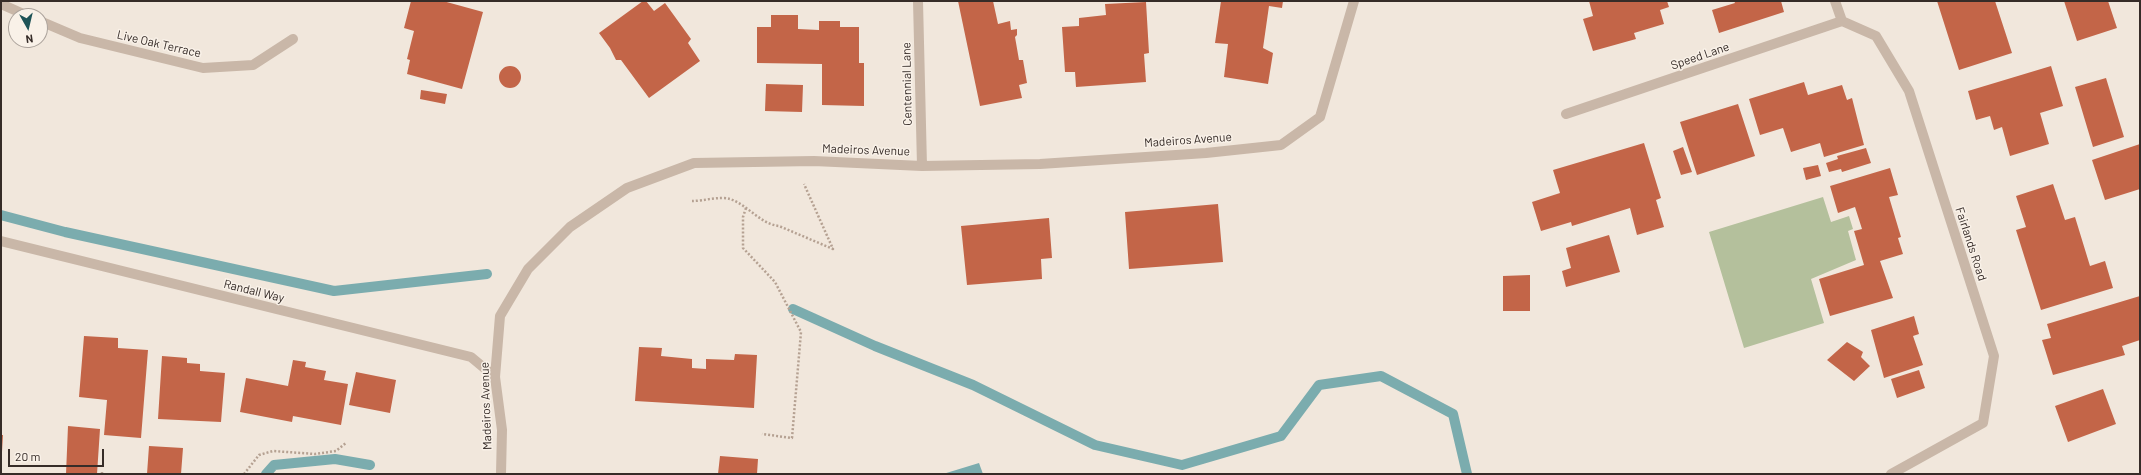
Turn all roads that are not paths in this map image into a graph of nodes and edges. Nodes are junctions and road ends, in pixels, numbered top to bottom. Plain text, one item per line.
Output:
1 (918, 1) edge
2 (1354, 1) edge
3 (1835, 1) edge
4 (1842, 21) junction
5 (48, 24) edge
6 (292, 38) dead end
7 (1566, 114) dead end
8 (922, 166) junction
9 (1, 241) edge
10 (495, 377) junction
11 (500, 474) edge
12 (1891, 474) edge

1 - 8 street, Centennial Lane
2 - 8 street, Madeiros Avenue
3 - 4 street
4 - 7 street, Speed Lane
4 - 12 street, Fairlands Road
5 - 6 street, Live Oak Terrace
8 - 10 street, Madeiros Avenue
9 - 10 street, Randall Way
10 - 11 street, Madeiros Avenue

